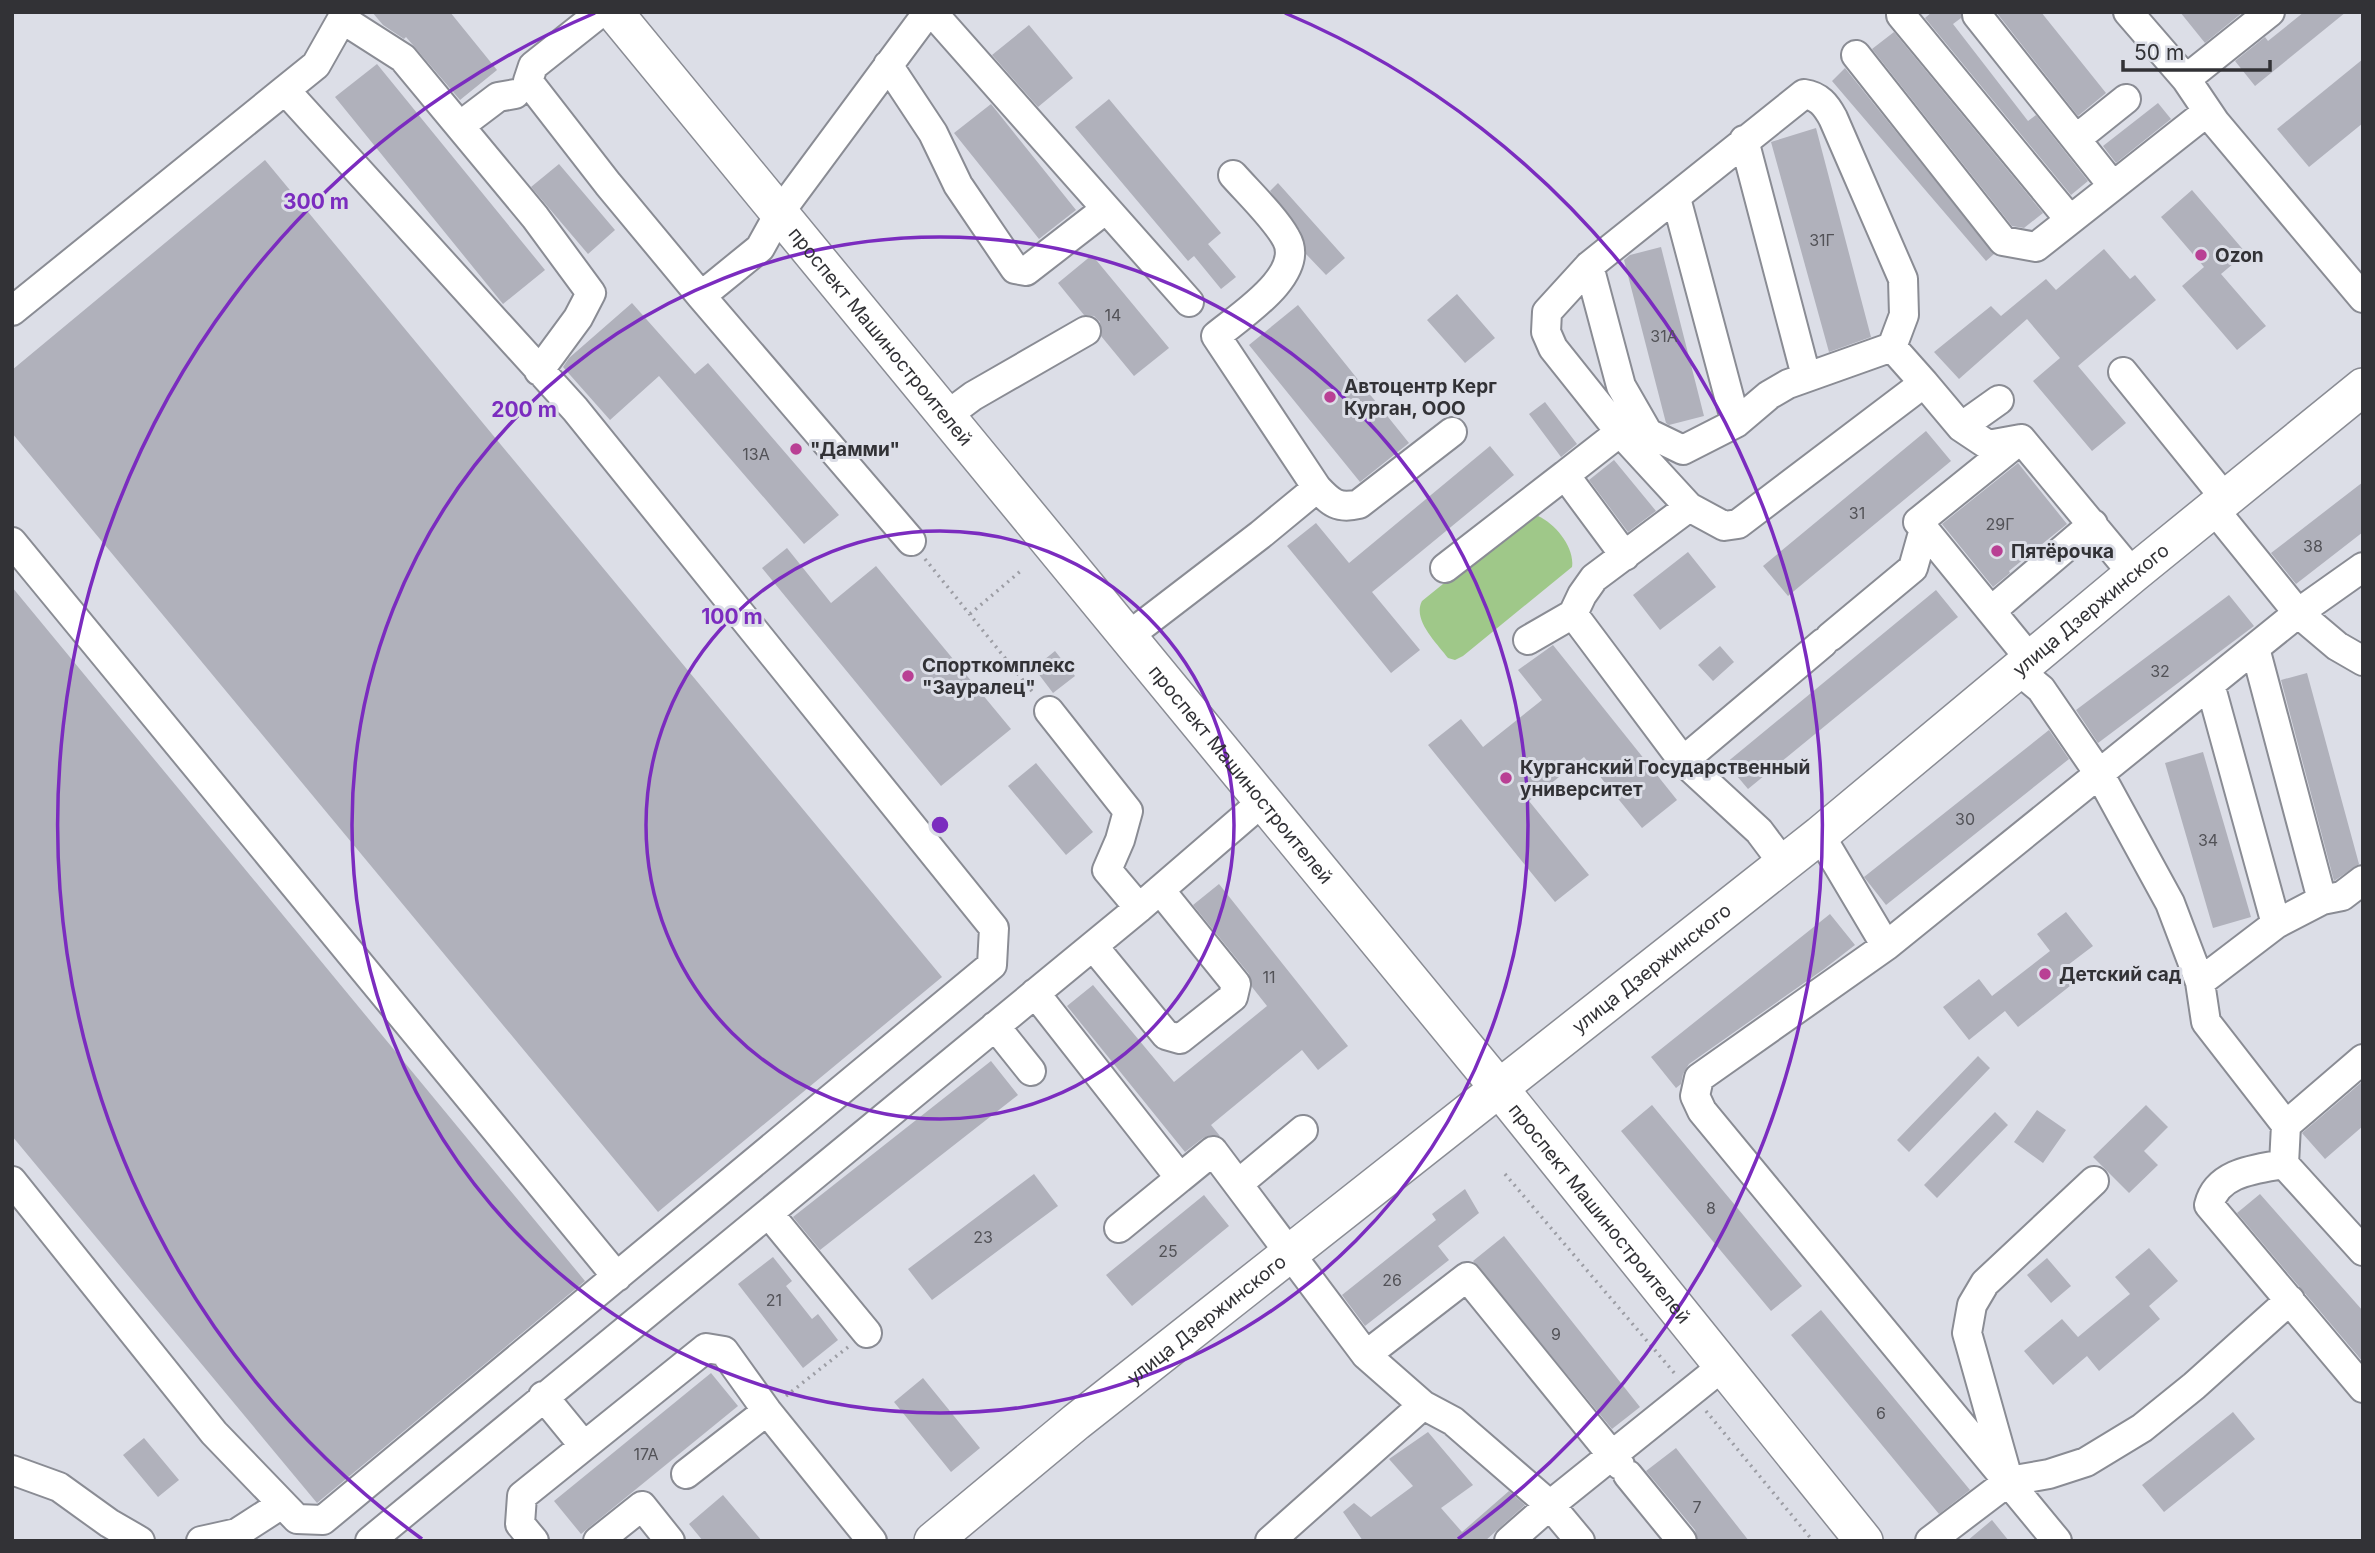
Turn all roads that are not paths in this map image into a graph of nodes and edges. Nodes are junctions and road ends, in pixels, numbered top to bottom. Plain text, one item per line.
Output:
1 (601, 12) edge
2 (614, 12) edge
3 (930, 12) edge
4 (2128, 12) edge
5 (2270, 12) edge
6 (1900, 15) dead end
7 (1977, 15) dead end
8 (343, 16) edge
9 (1856, 55) dead end
10 (888, 65) junction
11 (2186, 79) junction
12 (285, 89) junction
13 (515, 94) dead end
14 (2126, 99) dead end
15 (2207, 112) junction
16 (461, 125) junction
17 (2076, 139) junction
18 (1744, 140) junction
19 (1233, 175) dead end
20 (2113, 186) junction
21 (1676, 198) junction
22 (1106, 209) junction
23 (780, 212) junction
24 (2070, 220) junction
25 (1589, 266) junction
26 (701, 296) junction
27 (2363, 298) edge
28 (1189, 302) dead end
29 (12, 311) edge
30 (1086, 331) dead end
31 (1892, 346) junction
32 (540, 371) junction
33 (2123, 372) dead end
34 (1806, 376) junction
35 (1924, 383) junction
36 (2363, 387) edge
37 (1999, 400) dead end
38 (946, 416) junction
39 (1736, 423) junction
40 (1961, 428) junction
41 (1452, 432) dead end
42 (1620, 432) junction
43 (2021, 439) junction
44 (1565, 475) junction
45 (1317, 488) junction
46 (2219, 503) junction
47 (1689, 507) junction
48 (2093, 524) junction
49 (1924, 529) junction
50 (911, 541) road end
51 (12, 542) edge
52 (1625, 556) junction
53 (2363, 566) edge
54 (1445, 568) dead end
55 (2133, 574) junction
56 (1992, 611) junction
57 (2298, 613) junction
58 (1573, 614) junction
59 (1127, 637) junction
60 (1528, 640) dead end
61 (2255, 648) junction
62 (2363, 661) edge
63 (2024, 665) junction
64 (2210, 684) junction
65 (1049, 711) road end
66 (1682, 761) junction
67 (2100, 775) junction
68 (1262, 802) junction
69 (1820, 835) junction
70 (1783, 863) junction
71 (2363, 880) edge
72 (1149, 899) junction
73 (2322, 900) junction
74 (2276, 924) junction
75 (1093, 946) junction
76 (1886, 946) junction
77 (2200, 982) junction
78 (1035, 993) junction
79 (995, 1027) junction
80 (2363, 1059) edge
81 (1031, 1071) dead end
82 (1499, 1088) junction
83 (2286, 1125) junction
84 (1303, 1130) dead end
85 (2284, 1164) junction
86 (1180, 1178) junction
87 (12, 1181) edge
88 (2094, 1181) dead end
89 (1238, 1184) junction
90 (769, 1214) junction
91 (1119, 1228) dead end
92 (2363, 1251) edge
93 (1290, 1252) junction
94 (617, 1277) junction
95 (2290, 1300) junction
96 (867, 1333) road end
97 (1366, 1356) junction
98 (1723, 1366) junction
99 (2363, 1388) edge
100 (543, 1396) junction
101 (1423, 1405) junction
102 (767, 1411) junction
103 (584, 1446) junction
104 (1620, 1465) junction
105 (12, 1470) edge
106 (686, 1474) dead end
107 (2008, 1481) junction
108 (282, 1504) junction
109 (1550, 1505) junction
110 (667, 1540) edge
111 (141, 1541) edge
112 (201, 1541) edge
113 (370, 1541) edge
114 (534, 1541) edge
115 (598, 1541) edge
116 (872, 1541) edge
117 (933, 1541) edge
118 (1270, 1541) edge
119 (1509, 1541) edge
120 (1580, 1541) edge
121 (1682, 1541) edge
122 (1864, 1541) edge
123 (1930, 1541) edge
124 (2057, 1541) edge

1 - 26 street
2 - 23 main road, проспект Машиностроителей
3 - 10 street
3 - 22 street
4 - 11 street
5 - 11 street
6 - 24 street
7 - 17 street
8 - 12 street
8 - 16 street
9 - 24 street
10 - 22 street
10 - 23 street
11 - 15 street
12 - 29 street
12 - 32 street
13 - 16 street
14 - 17 street
15 - 20 street
15 - 27 street
16 - 32 street
17 - 20 street
18 - 21 street
18 - 31 street
18 - 34 street
19 - 45 street
20 - 24 street
21 - 25 street
21 - 39 street
22 - 28 street
23 - 26 street
23 - 38 main road, проспект Машиностроителей
25 - 39 street
25 - 42 street
26 - 50 street
30 - 38 street
31 - 34 street
31 - 35 street
32 - 94 street
33 - 46 street
34 - 39 street
35 - 40 street
35 - 47 street
36 - 46 main road, улица Дзержинского
37 - 40 street
38 - 59 main road, проспект Машиностроителей
40 - 43 street
41 - 45 street
42 - 44 street
42 - 47 street
43 - 48 street
43 - 49 street
44 - 52 street
44 - 54 street
45 - 59 street
46 - 55 main road, улица Дзержинского
46 - 57 street
47 - 52 street
48 - 55 street
48 - 56 street
49 - 56 street
49 - 66 street
51 - 94 street
52 - 58 street
53 - 57 street
55 - 63 main road, улица Дзержинского
56 - 63 street
57 - 61 street
57 - 62 street
58 - 60 street
58 - 66 street
59 - 68 main road, проспект Машиностроителей
61 - 64 street
61 - 73 street
63 - 67 street
63 - 69 main road, улица Дзержинского
64 - 67 street
64 - 74 street
65 - 72 street
66 - 70 street
67 - 76 street
67 - 77 street
68 - 72 street
68 - 82 main road, проспект Машиностроителей
69 - 70 main road, улица Дзержинского
69 - 76 street
70 - 82 main road, улица Дзержинского
71 - 73 street
72 - 75 street
72 - 75 street
73 - 74 street
74 - 77 street
75 - 78 street
76 - 107 street
77 - 83 street
78 - 79 street
78 - 86 street
79 - 81 street
79 - 90 street
80 - 83 street
82 - 93 main road, улица Дзержинского
82 - 98 main road, проспект Машиностроителей
83 - 85 street
84 - 89 street
85 - 92 street
85 - 95 street
86 - 89 street
86 - 91 street
87 - 108 street
88 - 107 street
89 - 93 street
90 - 96 street
90 - 100 street
93 - 97 street
93 - 117 main road, улица Дзержинского
94 - 108 street
95 - 99 street
95 - 107 street
97 - 101 street
97 - 104 street
98 - 104 street
98 - 122 main road, проспект Машиностроителей
100 - 103 street
100 - 113 street
101 - 109 street
101 - 118 street
102 - 103 street
102 - 106 street
102 - 116 street
103 - 114 street
104 - 109 street
104 - 121 street
105 - 111 street
107 - 123 street
107 - 124 street
108 - 112 street
109 - 119 street
109 - 120 street
110 - 115 street

